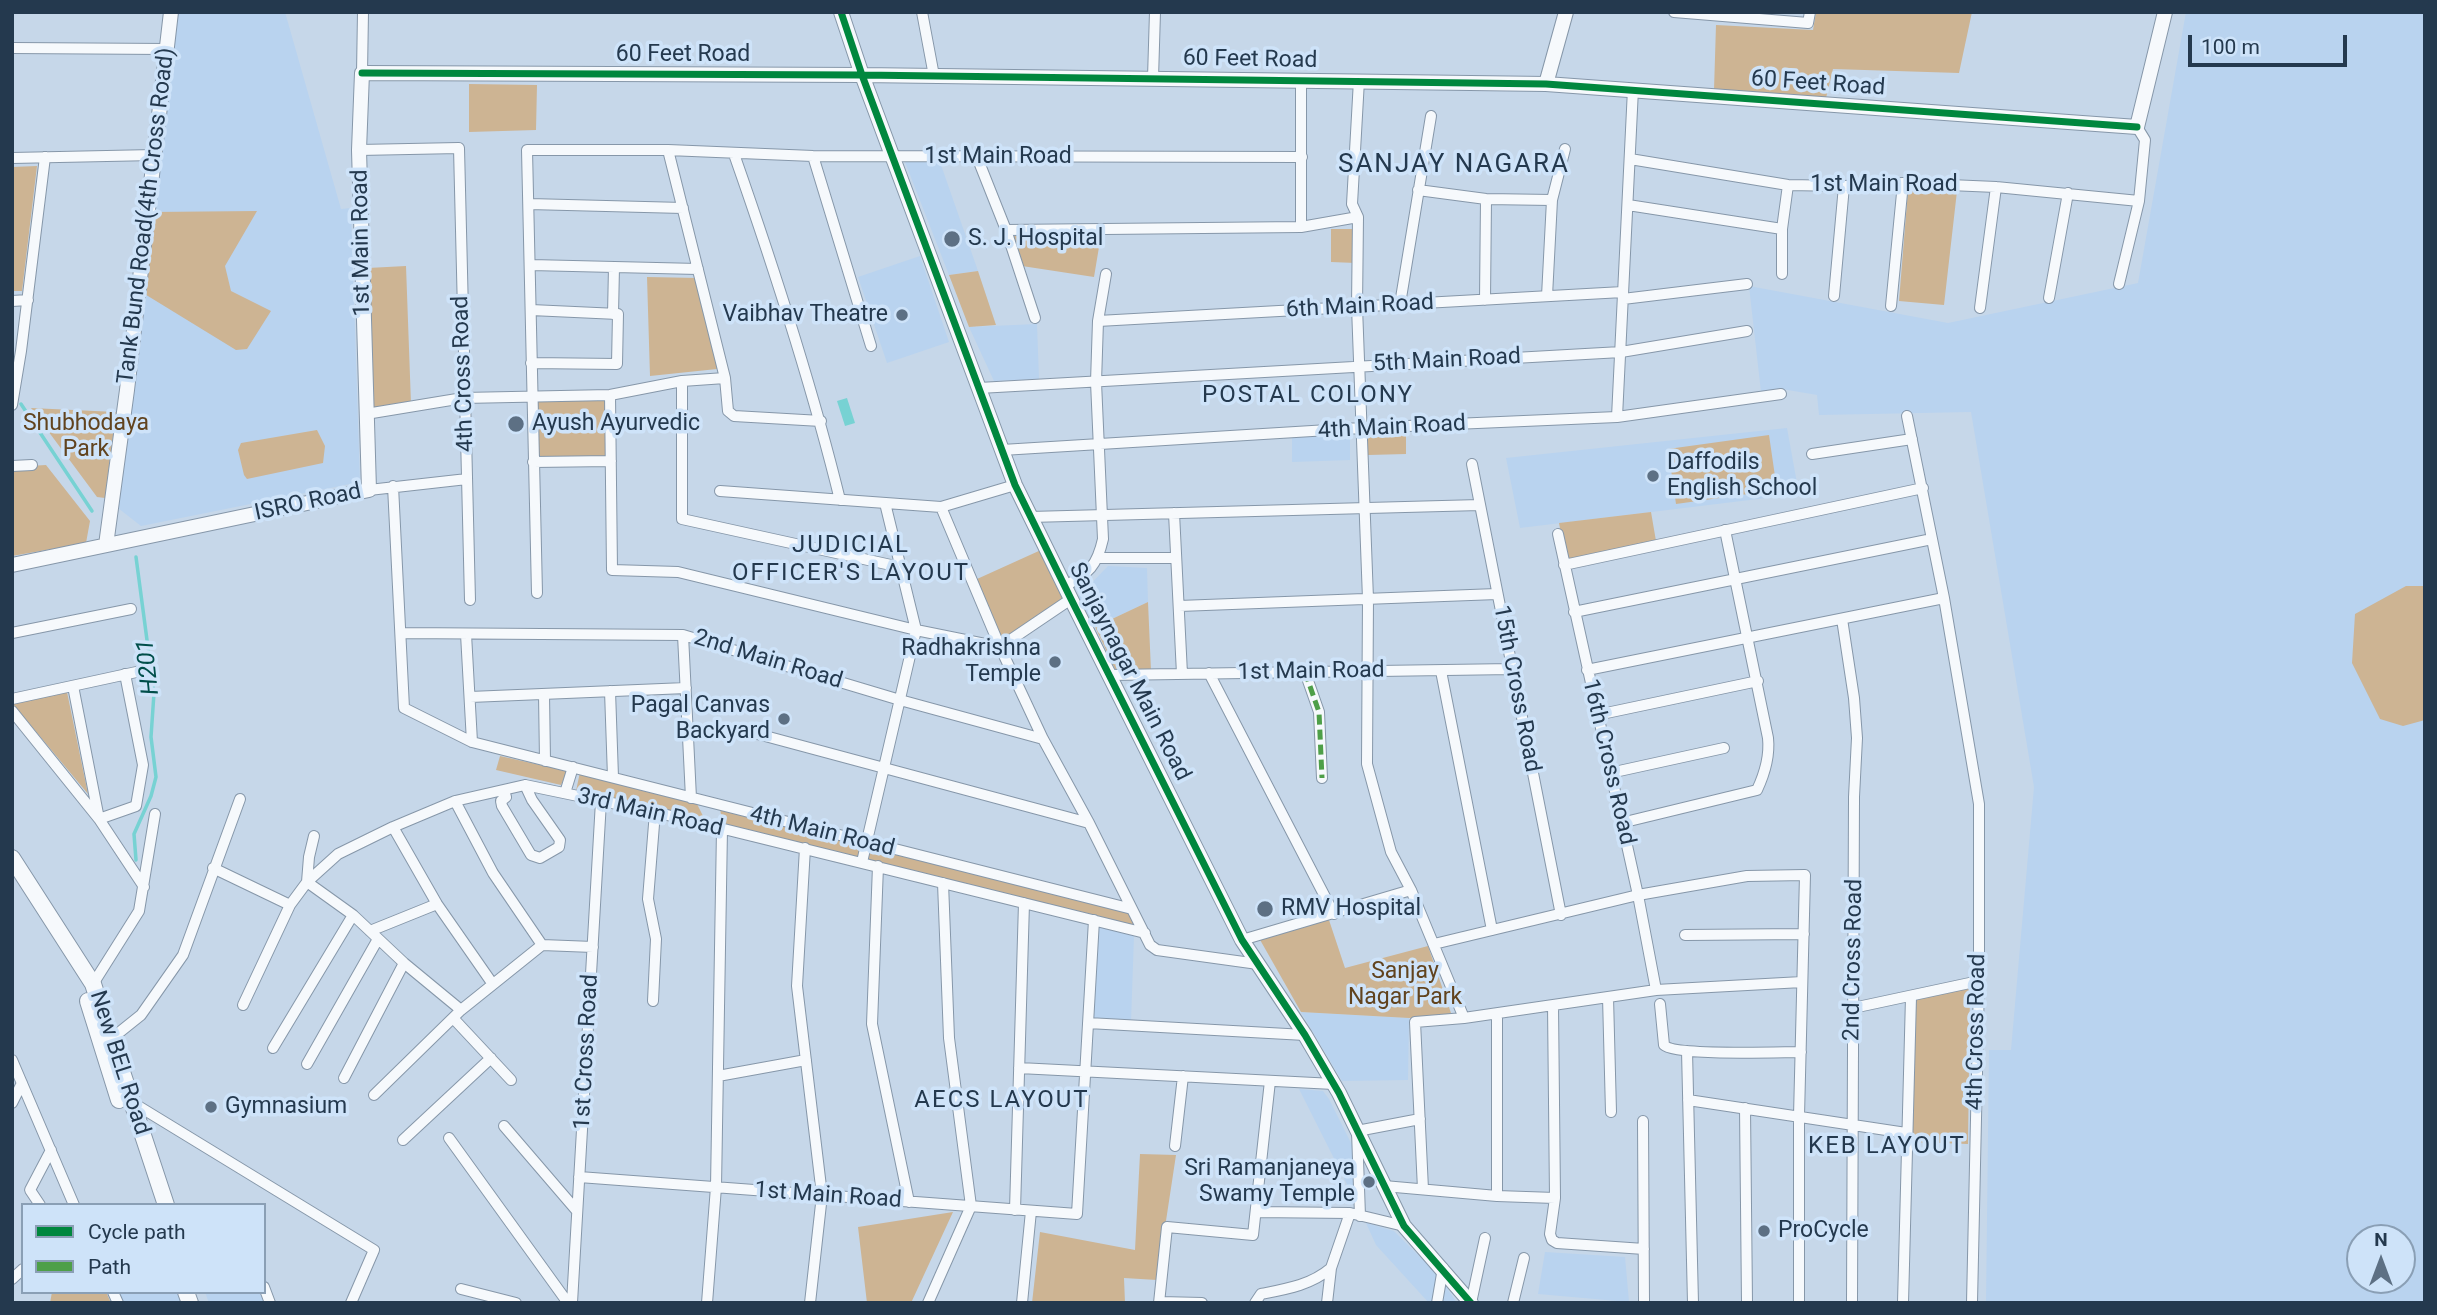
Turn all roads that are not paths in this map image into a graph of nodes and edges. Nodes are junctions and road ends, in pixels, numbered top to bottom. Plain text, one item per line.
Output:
1 (171, 12) edge
2 (363, 12) edge
3 (841, 12) edge
4 (922, 12) edge
5 (1155, 12) edge
6 (1566, 12) edge
7 (1674, 12) edge
8 (1810, 12) edge
9 (2165, 12) edge
10 (12, 48) edge
11 (167, 50) junction
12 (362, 73) junction
13 (862, 75) junction
14 (934, 76) junction
15 (1153, 78) junction
16 (1301, 79) junction
17 (1359, 80) junction
18 (1546, 84) junction
19 (1633, 89) junction
20 (1431, 117) dead end
21 (2137, 127) junction
22 (1564, 149) dead end
23 (359, 150) junction
24 (668, 150) junction
25 (734, 154) junction
26 (154, 155) junction
27 (813, 156) junction
28 (45, 157) junction
29 (893, 157) junction
30 (976, 157) junction
31 (1302, 157) junction
32 (12, 158) edge
33 (1630, 159) junction
34 (1903, 183) junction
35 (1788, 185) junction
36 (1844, 186) junction
37 (1996, 187) junction
38 (1418, 190) junction
39 (2068, 193) junction
40 (1486, 199) junction
41 (1552, 200) junction
42 (2139, 201) junction
43 (529, 204) junction
44 (1628, 205) junction
45 (683, 208) junction
46 (1358, 217) junction
47 (1301, 227) junction
48 (1782, 229) junction
49 (1006, 230) junction
50 (531, 265) junction
51 (614, 267) junction
52 (698, 269) junction
53 (1106, 274) dead end
54 (1782, 274) dead end
55 (1747, 284) dead end
56 (2119, 284) dead end
57 (1547, 296) junction
58 (1623, 296) junction
59 (1834, 296) dead end
60 (2049, 298) dead end
61 (28, 300) junction
62 (1485, 300) junction
63 (12, 301) edge
64 (1400, 304) junction
65 (1891, 306) dead end
66 (1357, 307) junction
67 (1980, 308) dead end
68 (531, 310) junction
69 (613, 314) junction
70 (1035, 318) dead end
71 (1098, 321) junction
72 (1747, 331) dead end
73 (871, 346) dead end
74 (17, 351) edge
75 (1620, 352) junction
76 (531, 363) junction
77 (1359, 366) junction
78 (725, 378) junction
79 (682, 381) junction
80 (1097, 382) junction
81 (979, 388) junction
82 (1781, 394) dead end
83 (610, 395) junction
84 (531, 397) junction
85 (463, 398) junction
86 (12, 405) edge
87 (366, 414) junction
88 (1907, 416) dead end
89 (1617, 417) junction
90 (821, 421) junction
91 (1362, 428) junction
92 (1912, 439) junction
93 (1101, 444) junction
94 (1002, 450) junction
95 (1812, 454) dead end
96 (611, 461) junction
97 (533, 462) junction
98 (1472, 464) dead end
99 (32, 465) dead end
100 (12, 467) edge
101 (467, 479) junction
102 (1014, 485) junction
103 (393, 486) junction
104 (1923, 488) junction
105 (369, 490) junction
106 (720, 491) dead end
107 (840, 500) junction
108 (885, 503) junction
109 (1480, 505) junction
110 (941, 507) junction
111 (1364, 509) junction
112 (1174, 513) junction
113 (1101, 515) junction
114 (1030, 517) junction
115 (1725, 530) junction
116 (1558, 534) dead end
117 (1932, 539) junction
118 (106, 545) junction
119 (1099, 558) junction
120 (1176, 558) junction
121 (12, 565) edge
122 (1564, 565) junction
123 (900, 567) junction
124 (1734, 580) junction
125 (537, 593) dead end
126 (1068, 593) junction
127 (1497, 594) junction
128 (1368, 598) junction
129 (1944, 598) junction
130 (470, 600) dead end
131 (1179, 606) junction
132 (131, 609) dead end
133 (1574, 612) junction
134 (1842, 619) junction
135 (916, 630) junction
136 (12, 633) edge
137 (401, 633) junction
138 (466, 634) junction
139 (683, 635) junction
140 (1746, 638) junction
141 (1000, 647) junction
142 (1512, 669) junction
143 (1587, 670) junction
144 (141, 671) dead end
145 (1369, 671) junction
146 (1441, 671) junction
147 (1305, 672) junction
148 (125, 674) junction
149 (1182, 674) junction
150 (1209, 674) junction
151 (1110, 675) junction
152 (1758, 681) junction
153 (73, 686) junction
154 (686, 688) junction
155 (610, 691) junction
156 (544, 694) junction
157 (470, 697) junction
158 (12, 699) edge
159 (900, 700) junction
160 (404, 701) joint
161 (12, 711) edge
162 (1597, 715) junction
163 (738, 729) dead end
164 (1043, 739) junction
165 (471, 742) junction
166 (1724, 748) dead end
167 (545, 761) junction
168 (573, 767) junction
169 (884, 769) junction
170 (1610, 773) junction
171 (613, 778) junction
172 (1322, 778) dead end
173 (526, 789) junction
174 (565, 793) junction
175 (505, 794) junction
176 (691, 798) junction
177 (240, 799) dead end
178 (456, 801) junction
179 (601, 801) junction
180 (655, 812) junction
181 (155, 814) dead end
182 (99, 819) junction
183 (1089, 823) junction
184 (1621, 823) junction
185 (393, 827) junction
186 (722, 829) junction
187 (314, 836) dead end
188 (866, 843) junction
189 (805, 848) junction
190 (12, 858) edge
191 (862, 862) junction
192 (877, 866) junction
193 (214, 868) junction
194 (12, 877) edge
195 (307, 882) junction
196 (943, 883) junction
197 (144, 887) junction
198 (1411, 890) junction
199 (1638, 895) junction
200 (1024, 903) junction
201 (437, 904) junction
202 (290, 905) junction
203 (1132, 909) junction
204 (1334, 914) junction
205 (353, 915) junction
206 (1561, 915) junction
207 (1094, 920) junction
208 (1492, 930) junction
209 (1145, 933) junction
210 (1685, 934) dead end
211 (1804, 934) junction
212 (374, 935) junction
213 (1242, 940) junction
214 (1434, 944) junction
215 (542, 945) junction
216 (593, 947) junction
217 (404, 963) junction
218 (1258, 964) junction
219 (1979, 981) junction
220 (1802, 982) junction
221 (492, 983) junction
222 (93, 984) junction
223 (1656, 990) junction
224 (1608, 997) junction
225 (1910, 997) junction
226 (653, 1001) dead end
227 (1660, 1004) dead end
228 (243, 1005) dead end
229 (1553, 1005) junction
230 (1853, 1008) junction
231 (457, 1014) junction
232 (1497, 1014) junction
233 (1464, 1018) junction
234 (1088, 1023) junction
235 (1306, 1035) junction
236 (107, 1043) junction
237 (273, 1048) dead end
238 (1687, 1051) junction
239 (1801, 1052) junction
240 (491, 1058) junction
241 (12, 1060) edge
242 (806, 1060) junction
243 (307, 1065) dead end
244 (1019, 1068) junction
245 (1085, 1071) junction
246 (718, 1076) junction
247 (1182, 1076) junction
248 (344, 1078) dead end
249 (512, 1080) dead end
250 (1270, 1081) junction
251 (22, 1083) junction
252 (1334, 1084) junction
253 (374, 1096) dead end
254 (1688, 1100) junction
255 (126, 1101) junction
256 (12, 1103) edge
257 (1745, 1108) junction
258 (1611, 1112) dead end
259 (1799, 1116) junction
260 (1419, 1119) junction
261 (1643, 1121) dead end
262 (1851, 1125) junction
263 (504, 1126) dead end
264 (1357, 1131) junction
265 (1906, 1132) junction
266 (449, 1138) dead end
267 (403, 1140) dead end
268 (1175, 1146) dead end
269 (51, 1150) junction
270 (579, 1177) junction
271 (1384, 1186) junction
272 (716, 1187) junction
273 (1423, 1189) junction
274 (821, 1195) junction
275 (1497, 1196) junction
276 (1555, 1198) junction
277 (909, 1202) junction
278 (39, 1203) edge
279 (73, 1203) edge
280 (155, 1203) edge
281 (165, 1203) edge
282 (971, 1206) junction
283 (1015, 1210) junction
284 (577, 1211) junction
285 (1031, 1211) junction
286 (1256, 1212) junction
287 (1355, 1215) junction
288 (1404, 1226) junction
289 (1485, 1238) dead end
290 (1644, 1249) junction
291 (1524, 1258) dead end
292 (1331, 1268) junction
293 (1443, 1268) junction
294 (461, 1289) dead end
295 (1159, 1302) edge
296 (351, 1303) edge
297 (516, 1303) edge
298 (570, 1303) edge
299 (707, 1303) edge
300 (810, 1303) edge
301 (928, 1303) edge
302 (1022, 1303) edge
303 (1202, 1303) edge
304 (1255, 1303) edge
305 (1327, 1303) edge
306 (1437, 1303) edge
307 (1471, 1303) edge
308 (1513, 1303) edge
309 (1644, 1303) edge
310 (1693, 1303) edge
311 (1747, 1303) edge
312 (1799, 1303) edge
313 (1852, 1303) edge
314 (1903, 1303) edge
315 (1972, 1303) edge

1 - 11 street, Tank Bund Road(4th Cross Road)
2 - 12 street
3 - 13 street, Sanjaynagar Main Road
4 - 14 street
5 - 15 street
6 - 18 street
7 - 8 street
9 - 21 street
10 - 11 street
11 - 26 street, Tank Bund Road(4th Cross Road)
12 - 13 street, 60 Feet Road
12 - 23 street, 1st Main Road
13 - 14 street, 60 Feet Road
13 - 29 street, Sanjaynagar Main Road
14 - 15 street, 60 Feet Road
15 - 16 street, 60 Feet Road
16 - 17 street, 60 Feet Road
16 - 31 street
17 - 18 street, 60 Feet Road
17 - 46 street
18 - 19 street, 60 Feet Road
19 - 21 street, 60 Feet Road
19 - 33 street
20 - 38 street
21 - 42 street
22 - 41 street
23 - 85 street, 4th Cross Road
23 - 87 street, 1st Main Road
24 - 25 street, 1st Main Road
24 - 43 street, 1st Main Road
24 - 45 street
25 - 27 street, 1st Main Road
25 - 90 street
26 - 28 street
26 - 118 street, Tank Bund Road(4th Cross Road)
27 - 29 street, 1st Main Road
27 - 73 street
28 - 32 street
28 - 61 street
29 - 30 street, 1st Main Road
29 - 81 street, Sanjaynagar Main Road
30 - 31 street, 1st Main Road
30 - 49 street
31 - 47 street
33 - 35 street, 1st Main Road
33 - 44 street
34 - 36 street, 1st Main Road
34 - 37 street, 1st Main Road
34 - 65 street
35 - 36 street, 1st Main Road
35 - 48 street
36 - 59 street
37 - 39 street, 1st Main Road
37 - 67 street
38 - 40 street
38 - 64 street
39 - 42 street, 1st Main Road
39 - 60 street
40 - 41 street
40 - 62 street
41 - 57 street
42 - 56 street
43 - 45 street
43 - 50 street
44 - 48 street
44 - 58 street
45 - 52 street
46 - 47 street
46 - 66 street
47 - 49 street
48 - 54 street
49 - 70 street
50 - 51 street
50 - 68 street
51 - 52 street
51 - 69 street
52 - 78 street
53 - 71 street
55 - 58 street, 6th Main Road
57 - 58 street, 6th Main Road
57 - 62 street, 6th Main Road
58 - 75 street
61 - 63 street
61 - 74 street
62 - 64 street, 6th Main Road
64 - 66 street, 6th Main Road
66 - 71 street, 6th Main Road
66 - 77 street
68 - 69 street
68 - 76 street
69 - 76 street
71 - 80 street
72 - 75 street, 5th Main Road
74 - 86 street
75 - 77 street, 5th Main Road
75 - 89 street
76 - 84 street
77 - 80 street, 5th Main Road
77 - 91 street
78 - 79 street
78 - 90 street
79 - 83 street
79 - 123 street
80 - 81 street, 5th Main Road
80 - 93 street
81 - 94 street, Sanjaynagar Main Road
82 - 89 street, 4th Main Road
83 - 84 street
83 - 96 street
84 - 85 street
84 - 97 street
85 - 87 street
85 - 101 street, 4th Cross Road
87 - 105 street, 1st Main Road
88 - 92 street
89 - 91 street, 4th Main Road
90 - 107 street
91 - 93 street, 4th Main Road
91 - 111 street
92 - 95 street
92 - 104 street
93 - 94 street, 4th Main Road
93 - 113 street
94 - 102 street, Sanjaynagar Main Road
96 - 97 street
96 - 135 street
97 - 125 street
98 - 109 street, 15th Cross Road
99 - 100 street
101 - 103 street
101 - 130 street, 4th Cross Road
102 - 110 street
102 - 114 street, Sanjaynagar Main Road
103 - 105 street, ISRO Road
103 - 137 street, ISRO Road
104 - 115 street
104 - 117 street
105 - 118 street, ISRO Road
106 - 107 street
107 - 108 street
108 - 110 street
108 - 123 street
109 - 111 street
109 - 127 street, 15th Cross Road
110 - 141 street
111 - 112 street
111 - 128 street
112 - 113 street
112 - 120 street
113 - 114 street
113 - 119 street
114 - 126 street, Sanjaynagar Main Road
115 - 122 street
115 - 124 street
116 - 122 street, 16th Cross Road
117 - 124 street
117 - 129 street
118 - 121 street, ISRO Road
119 - 120 street
119 - 126 street
120 - 131 street
122 - 133 street, 16th Cross Road
123 - 135 street
124 - 133 street
124 - 140 street
126 - 141 street
126 - 151 street, Sanjaynagar Main Road
127 - 128 street
127 - 142 street, 15th Cross Road
128 - 131 street
128 - 145 street
129 - 134 street
129 - 219 street, 4th Cross Road
131 - 149 street
132 - 136 street
133 - 143 street, 16th Cross Road
134 - 140 street
134 - 230 street, 2nd Cross Road
135 - 141 street
135 - 159 street
137 - 138 street, 2nd Main Road
137 - 160 street, ISRO Road
138 - 139 street, 2nd Main Road
138 - 157 street
139 - 154 street
139 - 159 street, 2nd Main Road
140 - 143 street
140 - 152 street
141 - 164 street
142 - 146 street, 1st Main Road
142 - 206 street, 15th Cross Road
143 - 162 street, 16th Cross Road
144 - 148 street
145 - 146 street, 1st Main Road
145 - 147 street, 1st Main Road
145 - 198 street
146 - 208 street
147 - 150 street, 1st Main Road
147 - 172 street
148 - 153 street
148 - 182 street
149 - 150 street, 1st Main Road
149 - 151 street, 1st Main Road
150 - 204 street
151 - 213 street, Sanjaynagar Main Road
152 - 162 street
152 - 184 street
153 - 158 street
153 - 182 street
154 - 155 street
154 - 176 street
155 - 156 street
155 - 171 street
156 - 157 street
156 - 167 street
157 - 165 street
159 - 164 street, 2nd Main Road
159 - 169 street
160 - 165 street, 4th Main Road
161 - 182 street
162 - 170 street, 16th Cross Road
163 - 169 street
164 - 183 street
165 - 167 street, 4th Main Road
166 - 170 street
167 - 168 street, 4th Main Road
168 - 171 street, 4th Main Road
168 - 174 street
169 - 183 street
169 - 188 street
170 - 184 street, 16th Cross Road
171 - 176 street, 4th Main Road
173 - 174 street, 3rd Main Road
173 - 175 street, 3rd Main Road
173 - 175 street
174 - 179 street, 3rd Main Road
175 - 178 street, 3rd Main Road
176 - 188 street, 4th Main Road
177 - 193 street
178 - 185 street, 3rd Main Road
178 - 215 street
179 - 180 street, 3rd Main Road
179 - 216 street, 1st Cross Road
180 - 186 street, 3rd Main Road
180 - 226 street
181 - 197 street
182 - 197 street
183 - 203 street
184 - 199 street, 16th Cross Road
185 - 195 street, 3rd Main Road
185 - 201 street
186 - 189 street, 3rd Main Road
186 - 246 street
187 - 195 street
188 - 191 street
188 - 203 street, 4th Main Road
189 - 191 street, 3rd Main Road
189 - 242 street
190 - 222 main road, New BEL Road
191 - 192 street, 3rd Main Road
192 - 196 street, 3rd Main Road
192 - 277 street
193 - 202 street
193 - 236 street
194 - 236 main road, New BEL Road
195 - 202 street, 3rd Main Road
195 - 205 street
196 - 200 street, 3rd Main Road
196 - 282 street
197 - 222 street
198 - 204 street
198 - 214 street
199 - 206 street
199 - 211 street
199 - 223 street, 16th Cross Road
200 - 207 street, 3rd Main Road
200 - 244 street
201 - 212 street
201 - 221 street
202 - 228 street, 3rd Main Road
203 - 209 street
204 - 213 street
205 - 212 street
205 - 237 street
206 - 208 street
207 - 209 street, 3rd Main Road
207 - 234 street
208 - 214 street
209 - 218 street
210 - 211 street
211 - 220 street
212 - 217 street
212 - 243 street
213 - 218 street, Sanjaynagar Main Road
214 - 233 street
215 - 216 street
215 - 221 street
216 - 270 street, 1st Cross Road
217 - 231 street
217 - 248 street
218 - 235 street, Sanjaynagar Main Road
219 - 225 street
219 - 315 street, 4th Cross Road
220 - 223 street
220 - 239 street
221 - 231 street
222 - 236 main road, New BEL Road
223 - 224 street
224 - 229 street
224 - 258 street
225 - 230 street
225 - 265 street
227 - 238 street
229 - 232 street
229 - 276 street
230 - 262 street, 2nd Cross Road
231 - 240 street
231 - 253 street
232 - 233 street
232 - 275 street
233 - 260 street
234 - 235 street
234 - 245 street
235 - 252 street, Sanjaynagar Main Road
236 - 255 main road, New BEL Road
238 - 239 street
238 - 254 street
239 - 259 street
240 - 249 street
240 - 267 street
241 - 251 street
242 - 246 street
242 - 274 street
244 - 245 street
244 - 283 street
245 - 247 street
245 - 285 street, 1st Main Road
246 - 272 street
247 - 250 street
247 - 268 street
250 - 252 street
250 - 286 street
251 - 256 street
251 - 269 street
252 - 264 street, Sanjaynagar Main Road
254 - 257 street
254 - 310 street
255 - 280 main road, New BEL Road
255 - 281 main road, New BEL Road
255 - 296 street
257 - 259 street
257 - 311 street
259 - 262 street
259 - 312 street
260 - 264 street
260 - 273 street
261 - 290 street
262 - 265 street
262 - 313 street, 2nd Cross Road
263 - 284 street
264 - 271 street, Sanjaynagar Main Road
264 - 287 street
265 - 314 street
266 - 298 street
269 - 278 street
269 - 279 street
270 - 272 street, 1st Main Road
270 - 284 street, 1st Cross Road
271 - 273 street
271 - 288 street, Sanjaynagar Main Road
272 - 274 street, 1st Main Road
272 - 299 street
273 - 275 street
274 - 277 street, 1st Main Road
274 - 300 street
275 - 276 street
276 - 290 street
277 - 282 street, 1st Main Road
282 - 283 street, 1st Main Road
282 - 301 street
283 - 285 street, 1st Main Road
284 - 298 street, 1st Cross Road
285 - 302 street
286 - 287 street
286 - 295 street
287 - 288 street
287 - 292 street
288 - 293 street, Sanjaynagar Main Road
289 - 307 street
290 - 309 street
291 - 308 street
292 - 304 street
292 - 305 street
293 - 306 street
293 - 307 street, Sanjaynagar Main Road
294 - 297 street
295 - 303 street

